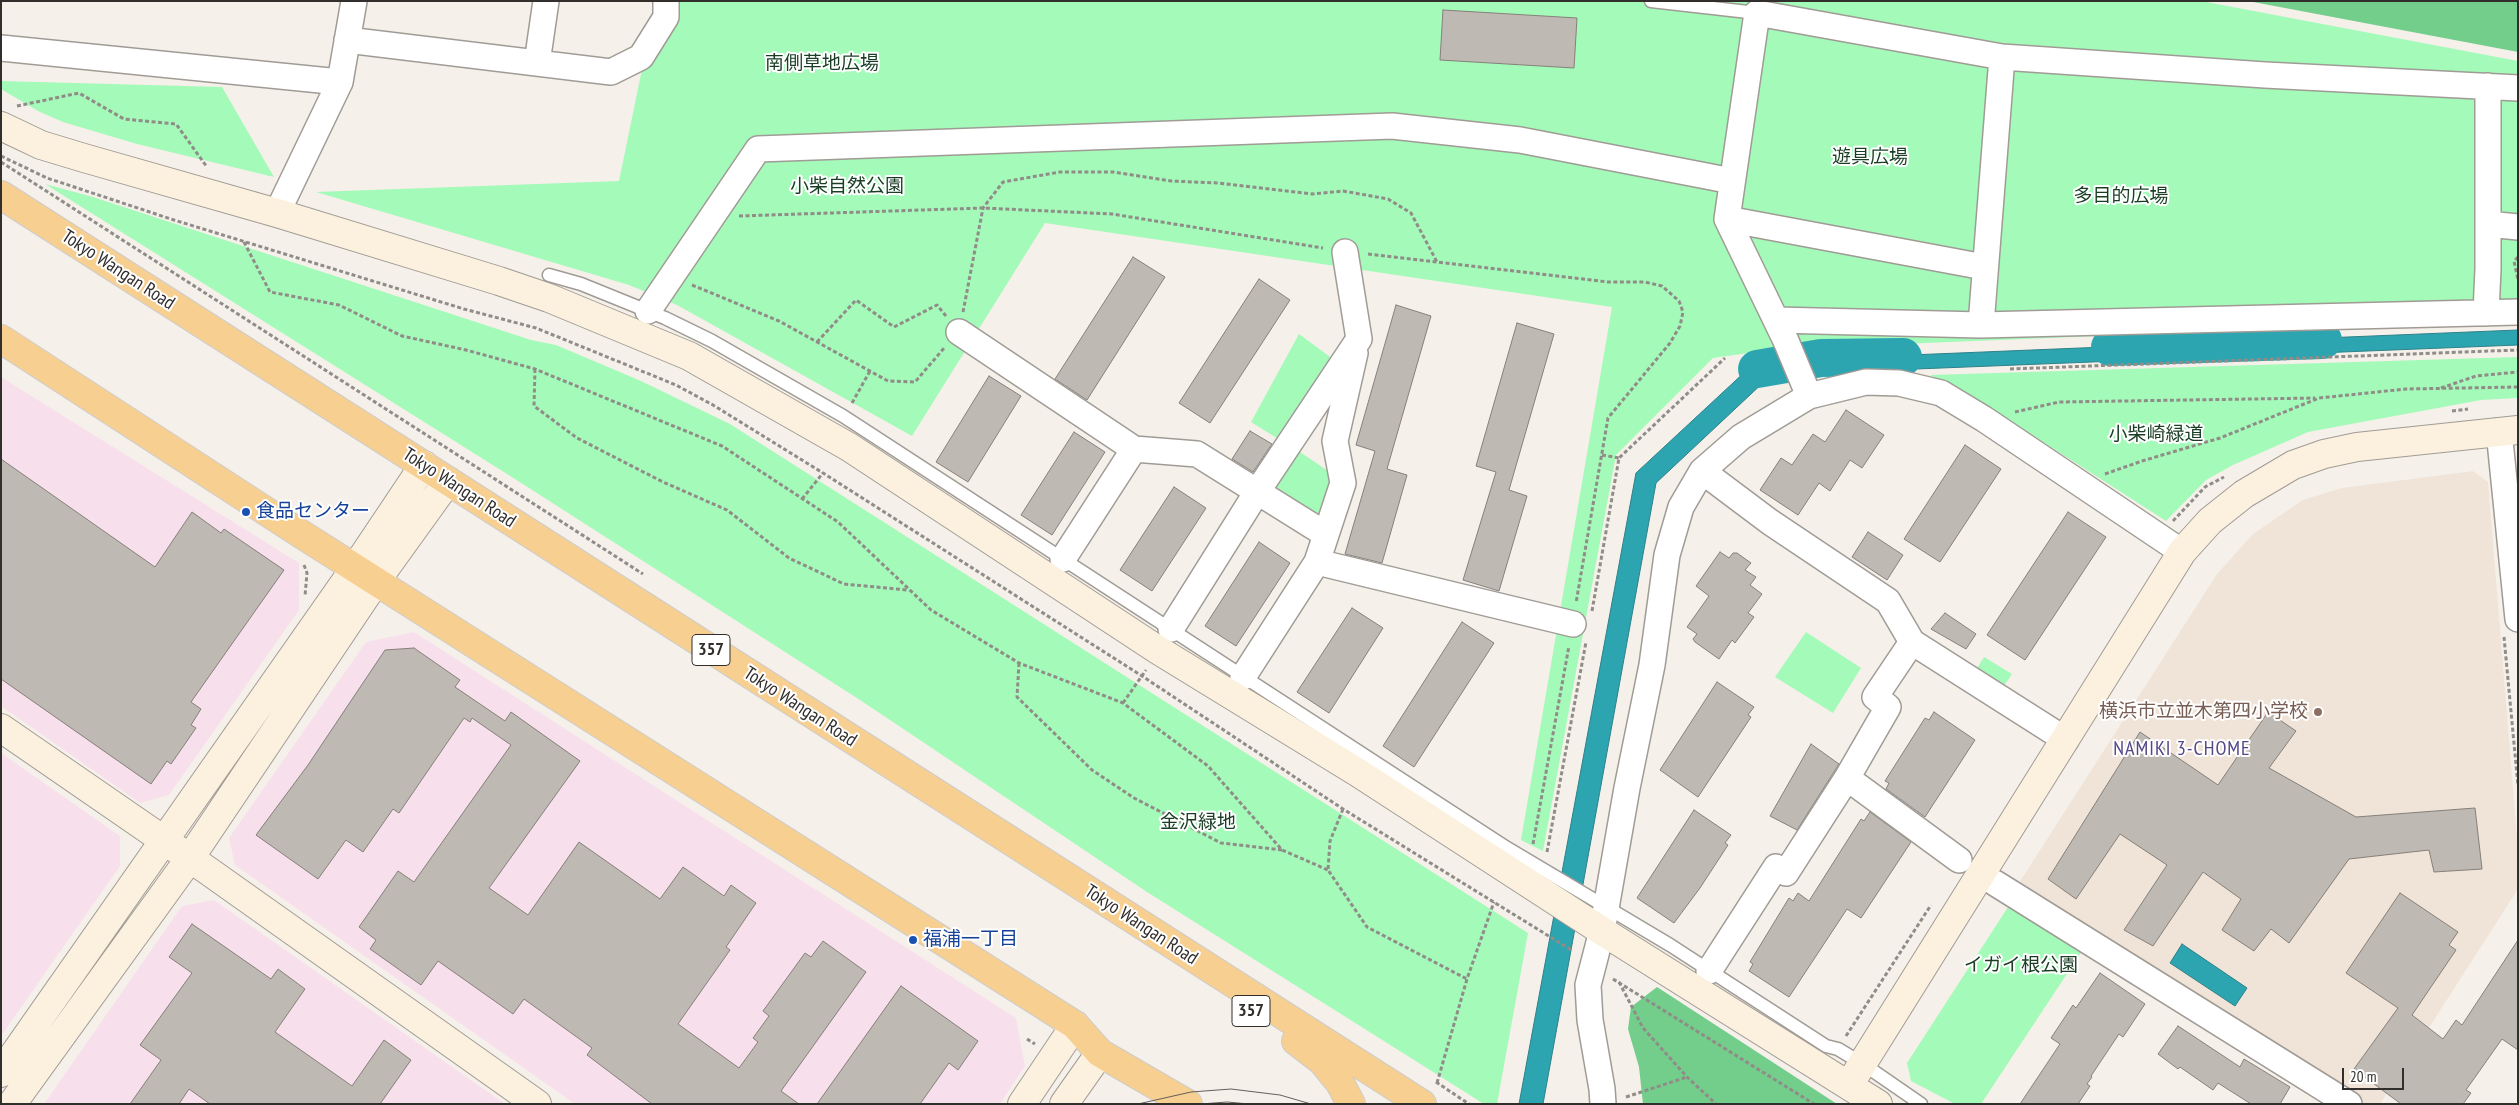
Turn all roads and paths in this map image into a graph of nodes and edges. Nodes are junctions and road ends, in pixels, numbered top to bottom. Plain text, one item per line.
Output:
1 (354, 1) edge
2 (546, 1) edge
3 (666, 1) edge
4 (1651, 1) edge
5 (1757, 13) junction
6 (347, 40) junction
7 (1, 48) edge
8 (2002, 57) junction
9 (537, 63) junction
10 (340, 82) junction
11 (2488, 86) junction
12 (2518, 88) edge
13 (4, 117) edge
14 (1, 156) edge
15 (211, 171) dead end
16 (1732, 181) junction
17 (1, 195) edge
18 (983, 208) junction
19 (277, 213) junction
20 (712, 217) junction
21 (1727, 219) junction
22 (2488, 224) junction
23 (2518, 227) edge
24 (244, 242) junction
25 (1345, 252) junction
26 (2518, 257) edge
27 (1437, 262) junction
28 (1984, 267) junction
29 (548, 274) dead end
30 (672, 277) junction
31 (2518, 280) edge
32 (648, 312) junction
33 (2518, 312) edge
34 (2486, 313) junction
35 (1980, 325) junction
36 (1781, 331) junction
37 (959, 332) junction
38 (1, 339) edge
39 (1359, 339) junction
40 (817, 342) junction
41 (2518, 350) edge
42 (1725, 358) dead end
43 (2010, 369) dead end
44 (535, 370) junction
45 (870, 371) junction
46 (2518, 372) edge
47 (2518, 388) edge
48 (1806, 389) junction
49 (2438, 389) junction
50 (2318, 398) junction
51 (842, 416) junction
52 (1608, 418) dead end
53 (1984, 419) junction
54 (2508, 430) edge
55 (1134, 449) junction
56 (1602, 455) dead end
57 (1619, 458) junction
58 (424, 465) junction
59 (1702, 471) junction
60 (824, 473) junction
61 (448, 481) junction
62 (2079, 484) junction
63 (1257, 492) junction
64 (802, 499) junction
65 (1325, 534) junction
66 (2182, 552) junction
67 (1063, 559) junction
68 (1317, 562) junction
69 (366, 574) junction
70 (908, 590) junction
71 (2518, 619) edge
72 (1584, 625) junction
73 (1171, 629) junction
74 (1912, 642) junction
75 (1020, 663) junction
76 (1142, 676) junction
77 (1244, 677) junction
78 (1123, 704) junction
79 (1, 728) edge
80 (2066, 740) junction
81 (1847, 778) junction
82 (1343, 809) junction
83 (164, 840) junction
84 (1282, 850) junction
85 (190, 858) junction
86 (1959, 860) dead end
87 (1328, 870) junction
88 (1543, 877) junction
89 (1995, 883) dead end
90 (1494, 902) junction
91 (1605, 919) junction
92 (1143, 927) junction
93 (1593, 967) junction
94 (1709, 971) junction
95 (1467, 979) junction
96 (1619, 981) junction
97 (1075, 1025) junction
98 (1100, 1053) junction
99 (1, 1073) edge
100 (1856, 1074) junction
101 (1687, 1077) junction
102 (1613, 1101) edge
103 (12, 1104) edge
104 (537, 1104) edge
105 (1022, 1104) edge
106 (1064, 1104) edge
107 (1188, 1104) edge
108 (1351, 1104) edge
109 (1422, 1104) edge
110 (1469, 1104) edge
111 (1716, 1104) edge
112 (1814, 1104) edge
113 (1878, 1104) edge
114 (1921, 1104) edge
115 (2349, 1104) edge

1 - 6 street
2 - 9 street
3 - 9 street
4 - 5 lane
5 - 8 street
5 - 16 street
6 - 9 street
6 - 10 street
7 - 10 street
8 - 11 street
8 - 28 street
10 - 19 street
11 - 12 street
11 - 22 street
13 - 15 path
13 - 19 street
14 - 24 path
16 - 20 street
16 - 21 street
17 - 58 highway, Tokyo Wangan Road / 357
18 - 20 path
18 - 25 path
18 - 27 path
18 - 37 path
19 - 88 street
20 - 30 street
21 - 28 street
21 - 36 street
22 - 23 street
22 - 34 street
24 - 44 path
24 - 60 path
25 - 27 path
25 - 39 street
26 - 31 path
27 - 52 path
28 - 35 street
29 - 32 lane
30 - 32 street
30 - 40 path
32 - 51 lane
33 - 34 street
34 - 35 street
35 - 36 street
36 - 48 street
37 - 40 path
37 - 45 path
37 - 55 street
38 - 69 highway
39 - 63 street
39 - 65 street
40 - 45 path
41 - 43 path
42 - 57 path
44 - 64 path
44 - 70 path
45 - 51 path
46 - 49 path
47 - 49 path
48 - 53 street
48 - 59 street
49 - 50 path
50 - 53 path
50 - 62 path
51 - 67 lane
53 - 62 street
54 - 66 street
54 - 71 street
55 - 63 street
55 - 67 street
56 - 57 path
57 - 72 path
58 - 61 highway, Tokyo Wangan Road / 357
58 - 69 street
59 - 74 street
59 - 91 street
60 - 64 path
60 - 76 path
61 - 69 street
61 - 92 highway, Tokyo Wangan Road / 357
62 - 66 street
63 - 65 street
63 - 73 street
64 - 70 path
65 - 68 street
66 - 80 street
67 - 73 lane
68 - 72 street
68 - 77 street
69 - 83 street
69 - 85 street
69 - 97 highway
70 - 75 path
72 - 88 path
73 - 77 lane
74 - 80 street
74 - 81 street
75 - 78 path
75 - 84 path
76 - 78 path
76 - 82 path
77 - 88 lane
78 - 84 path
79 - 83 street
80 - 100 street
81 - 86 street
81 - 94 street
82 - 87 path
82 - 90 path
83 - 85 street
83 - 99 street
84 - 87 path
85 - 103 street
85 - 104 street
87 - 95 path
88 - 91 street
89 - 115 street
90 - 93 path
90 - 95 path
91 - 93 street
91 - 94 lane
91 - 100 street
92 - 108 highway, 357
92 - 109 highway, Tokyo Wangan Road / 357
93 - 96 path
93 - 102 street
94 - 100 lane
95 - 110 path
96 - 101 path
96 - 112 path
97 - 98 highway
97 - 105 street
98 - 106 street
98 - 107 highway
100 - 113 street
100 - 114 lane
101 - 102 path
101 - 111 path

